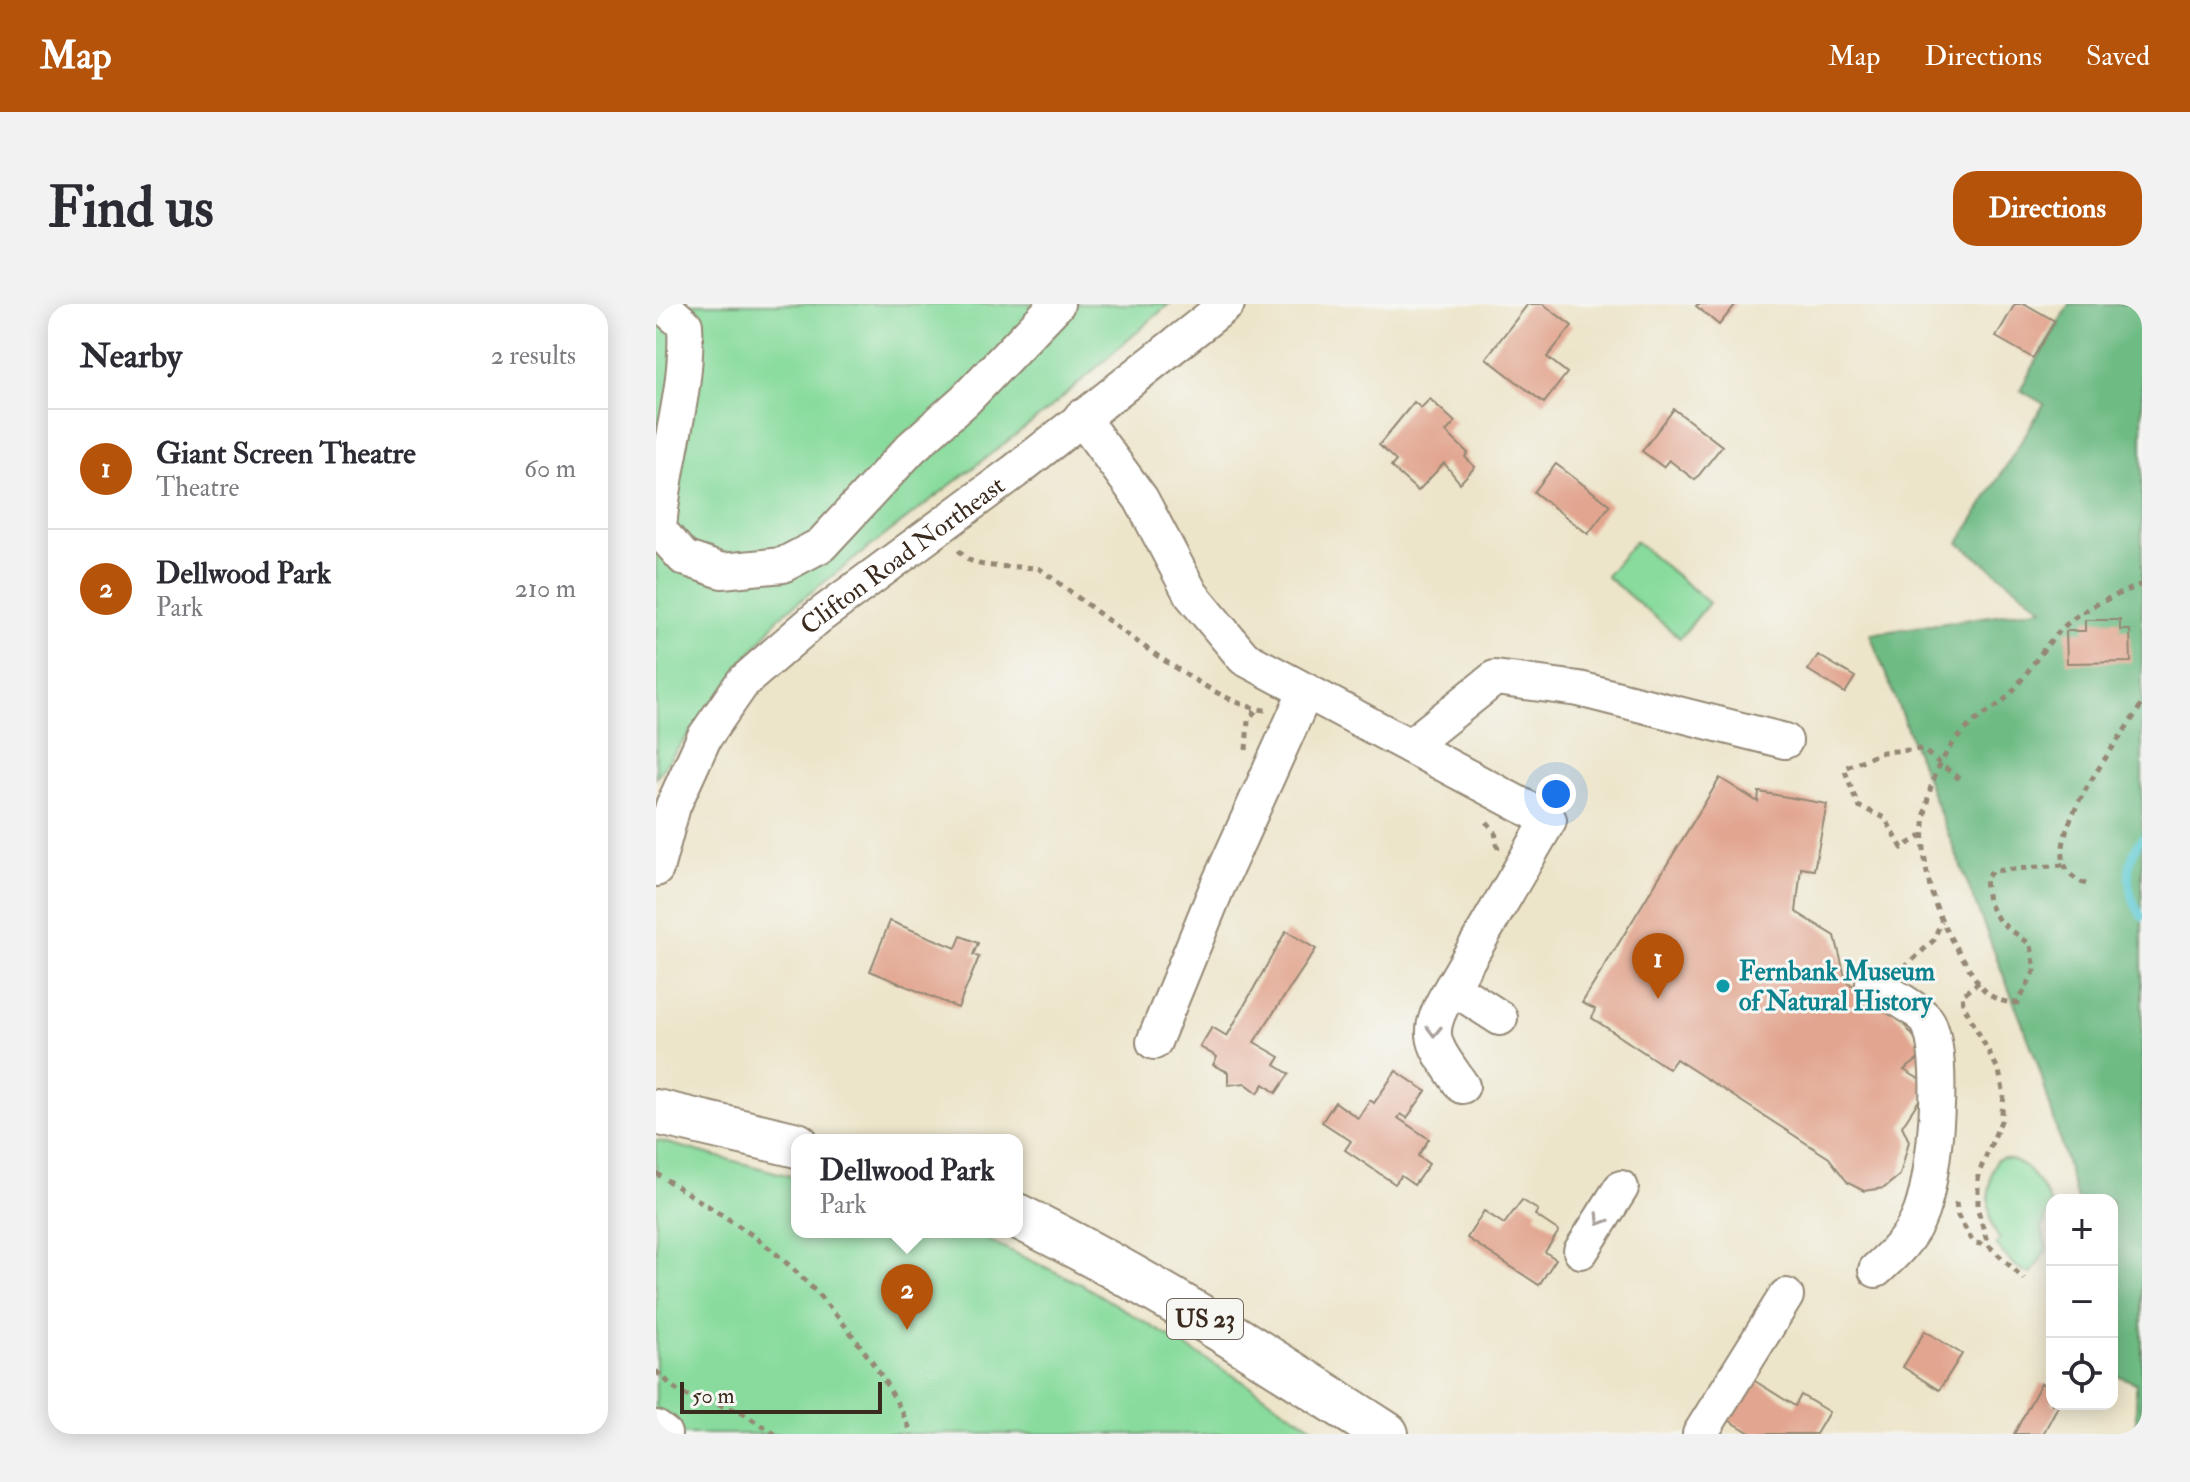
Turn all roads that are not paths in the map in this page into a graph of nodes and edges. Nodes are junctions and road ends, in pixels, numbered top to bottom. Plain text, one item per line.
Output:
1 (661, 304) edge
2 (1057, 304) edge
3 (1227, 304) edge
4 (1081, 417) junction
5 (1306, 691) junction
6 (1785, 741) dead end
7 (1410, 746) junction
8 (657, 858) edge
9 (1873, 983) road end
10 (1452, 987) junction
11 (1500, 1018) dead end
12 (1154, 1042) dead end
13 (1462, 1086) dead end
14 (656, 1112) edge
15 (791, 1144) edge
16 (1621, 1188) dead end
17 (1023, 1219) edge
18 (1581, 1251) dead end
19 (1876, 1270) dead end
20 (1786, 1296) dead end
21 (656, 1428) edge
22 (664, 1434) edge
23 (1386, 1434) edge
24 (1700, 1434) edge

1 - 2 street
3 - 4 street, Clifton Road Northeast
4 - 5 street
4 - 8 street, Clifton Road Northeast
5 - 7 street
5 - 12 street
6 - 7 street
7 - 10 street
9 - 19 street
10 - 11 street
10 -> 13 street
14 - 15 highway
16 -> 18 street
17 - 23 highway, US 23
20 - 24 street
21 - 22 street

